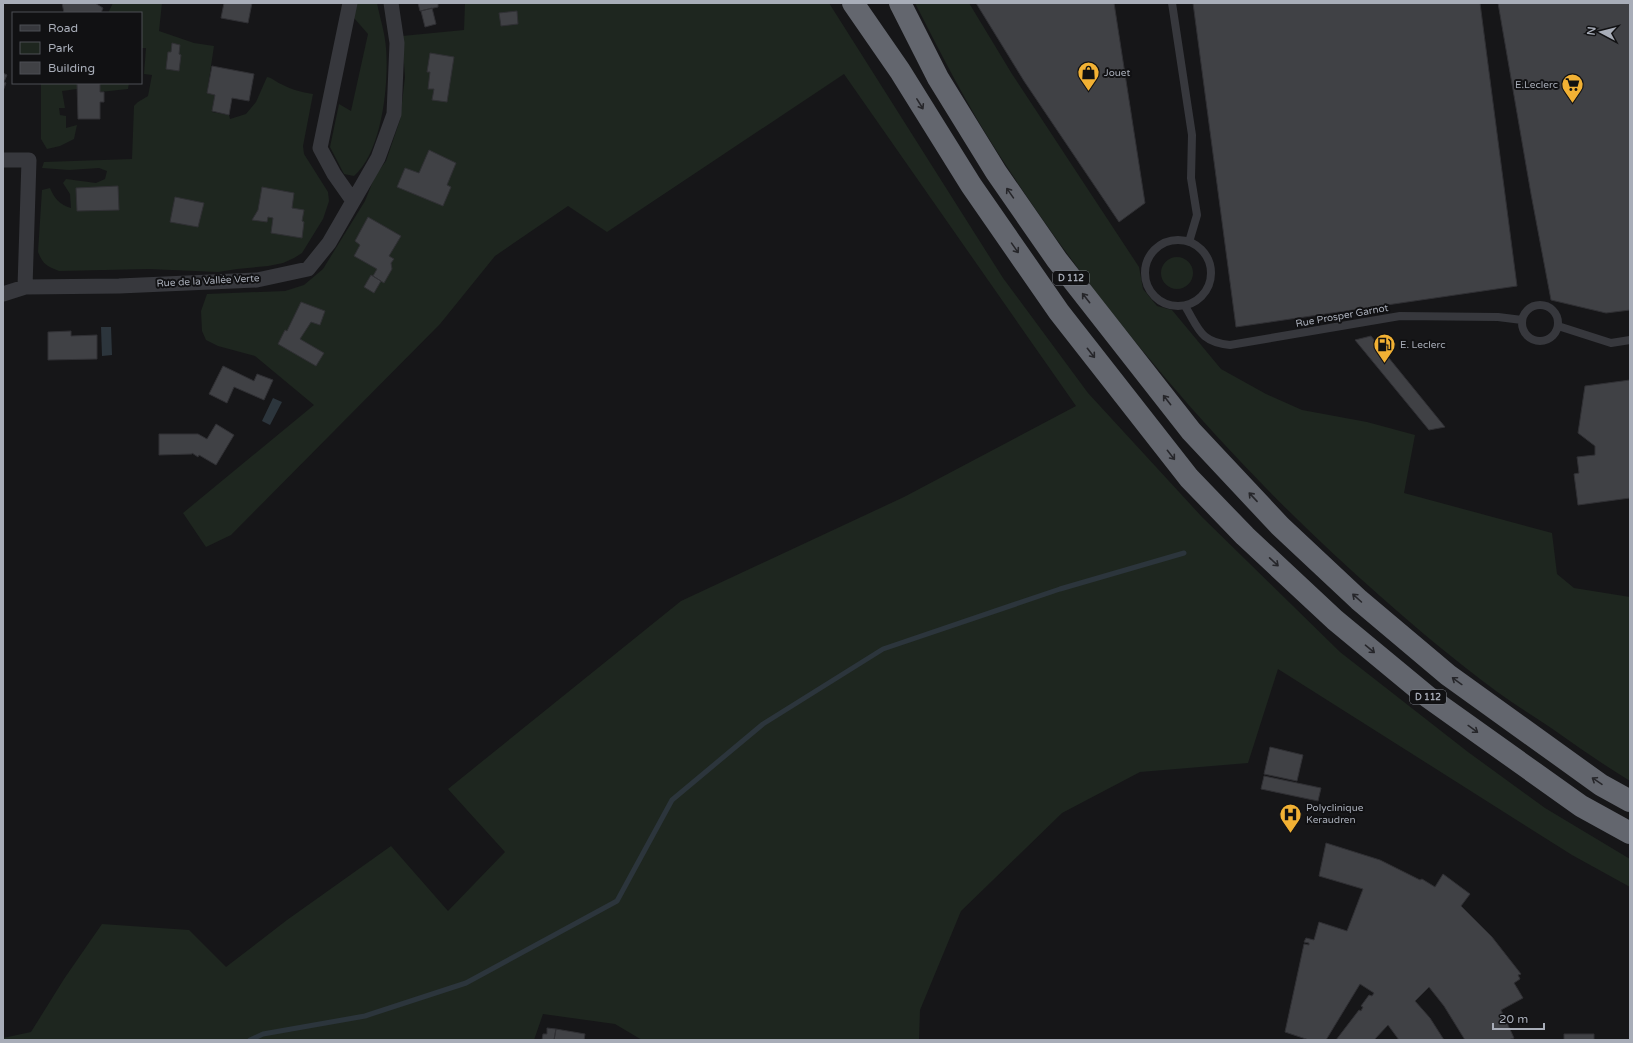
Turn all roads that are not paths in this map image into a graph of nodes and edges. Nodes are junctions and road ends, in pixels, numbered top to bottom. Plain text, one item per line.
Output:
1 (350, 3) edge
2 (391, 3) edge
3 (853, 3) edge
4 (869, 3) edge
5 (900, 3) edge
6 (1172, 3) edge
7 (900, 71) junction
8 (3, 160) edge
9 (353, 201) junction
10 (1189, 242) junction
11 (25, 287) junction
12 (3, 294) edge
13 (1185, 306) junction
14 (1522, 320) junction
15 (1558, 326) junction
16 (1630, 340) edge
17 (1630, 801) edge
18 (1581, 806) junction
19 (1630, 833) edge
20 (1630, 838) edge

1 - 9 street
2 - 9 street, Rue de la Vallée Verte
3 - 7 highway
4 - 7 highway, D 112
17 -> 5 highway, D 112
6 - 10 lane
7 -> 18 highway, D 112
8 - 11 street
9 - 11 street, Rue de la Vallée Verte
10 - 13 lane
10 - 13 lane
11 - 12 street, Rue de la Vallée Verte
13 - 14 lane, Rue Prosper Garnot
14 - 15 lane
14 - 15 lane
15 - 16 lane
18 - 19 highway, D 112
18 - 20 highway

